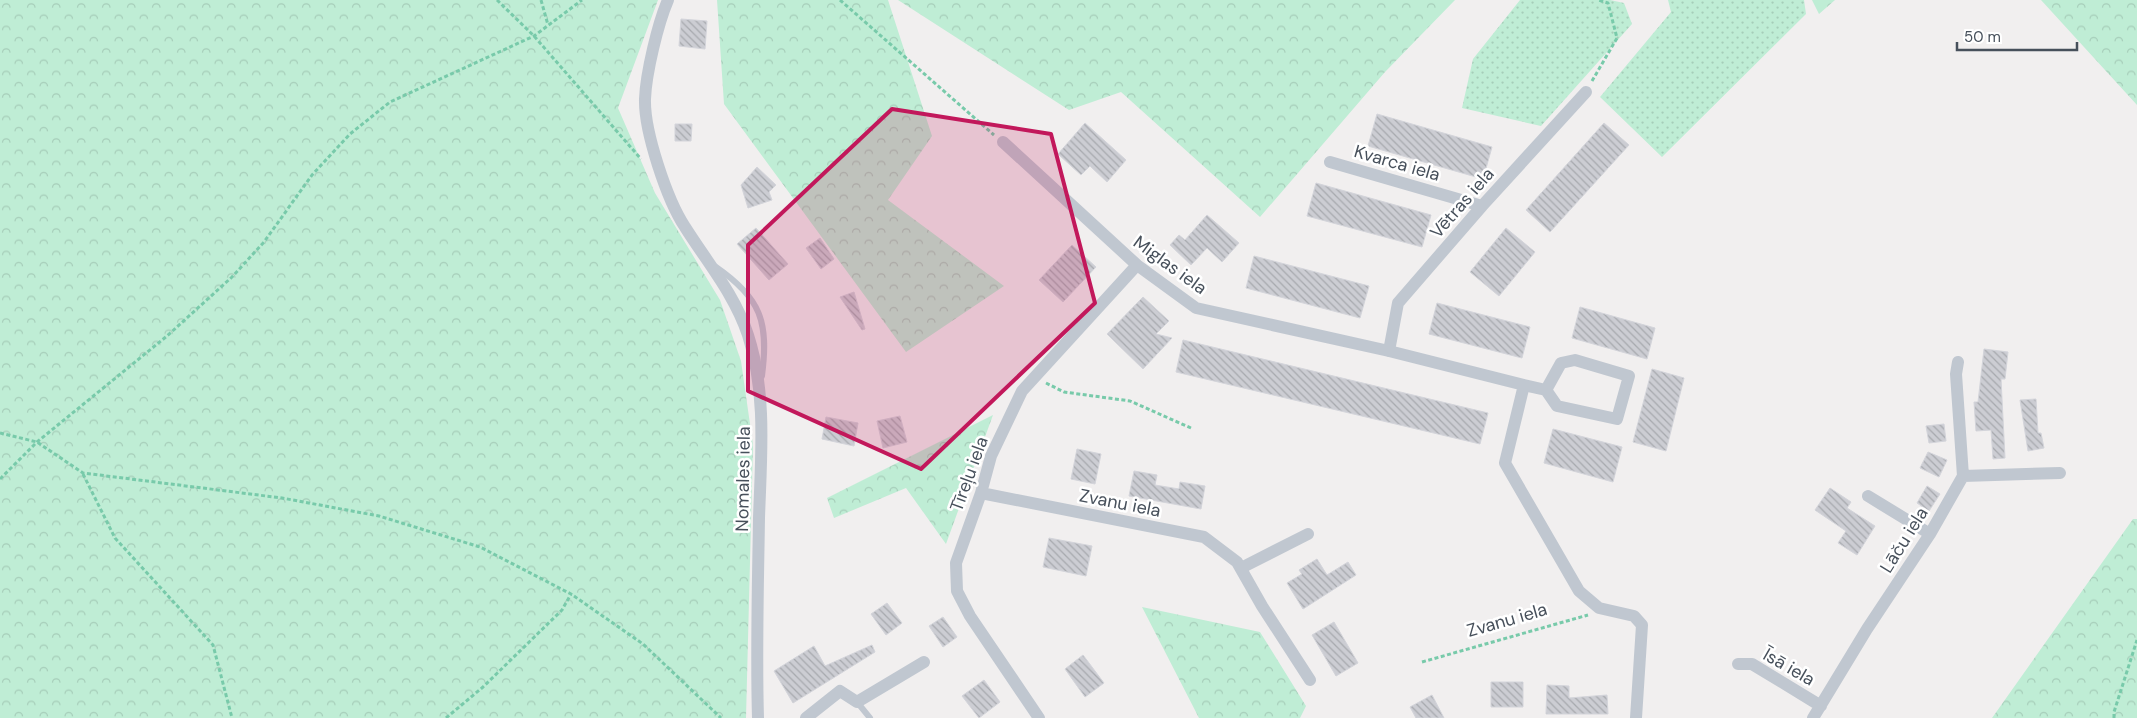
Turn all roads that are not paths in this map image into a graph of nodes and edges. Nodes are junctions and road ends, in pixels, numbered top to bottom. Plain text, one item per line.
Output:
1 (668, 0) edge
2 (1586, 92) road end
3 (1003, 142) road end
4 (1330, 162) dead end
5 (1482, 206) junction
6 (709, 262) junction
7 (1137, 265) junction
8 (1389, 351) junction
9 (1958, 362) dead end
10 (1524, 385) junction
11 (760, 387) junction
12 (1546, 390) junction
13 (2060, 473) dead end
14 (1963, 476) junction
15 (981, 493) junction
16 (1868, 496) dead end
17 (1308, 534) dead end
18 (1930, 534) junction
19 (1241, 568) junction
20 (924, 662) dead end
21 (1738, 664) dead end
22 (1310, 680) dead end
23 (857, 702) junction
24 (1821, 706) junction
25 (758, 718) edge
26 (806, 718) edge
27 (870, 718) edge
28 (1039, 718) edge
29 (1636, 718) edge
30 (1813, 718) edge

1 - 6 street
2 - 5 street, Vētras iela
3 - 7 street, Miglas iela
4 - 5 street, Kvarca iela
5 - 8 street, Vētras iela
6 - 11 street
6 - 11 lane, Nomales iela
7 - 8 street, Miglas iela
7 - 15 street, Tīreļu iela
8 - 10 street, Miglas iela
9 - 14 street
10 - 12 street, Miglas iela
10 - 29 street
11 - 25 street, Nomales iela
12 - 12 street
13 - 14 street
14 - 18 street, Lāču iela
15 - 19 street, Zvanu iela
15 - 28 street, Tīreļu iela
16 - 18 street
17 - 19 street
18 - 24 street, Lāču iela
19 - 22 street, Zvanu iela
20 - 23 street
21 - 24 street, Īsā iela
23 - 26 street
23 - 27 lane
24 - 30 street, Lāču iela

